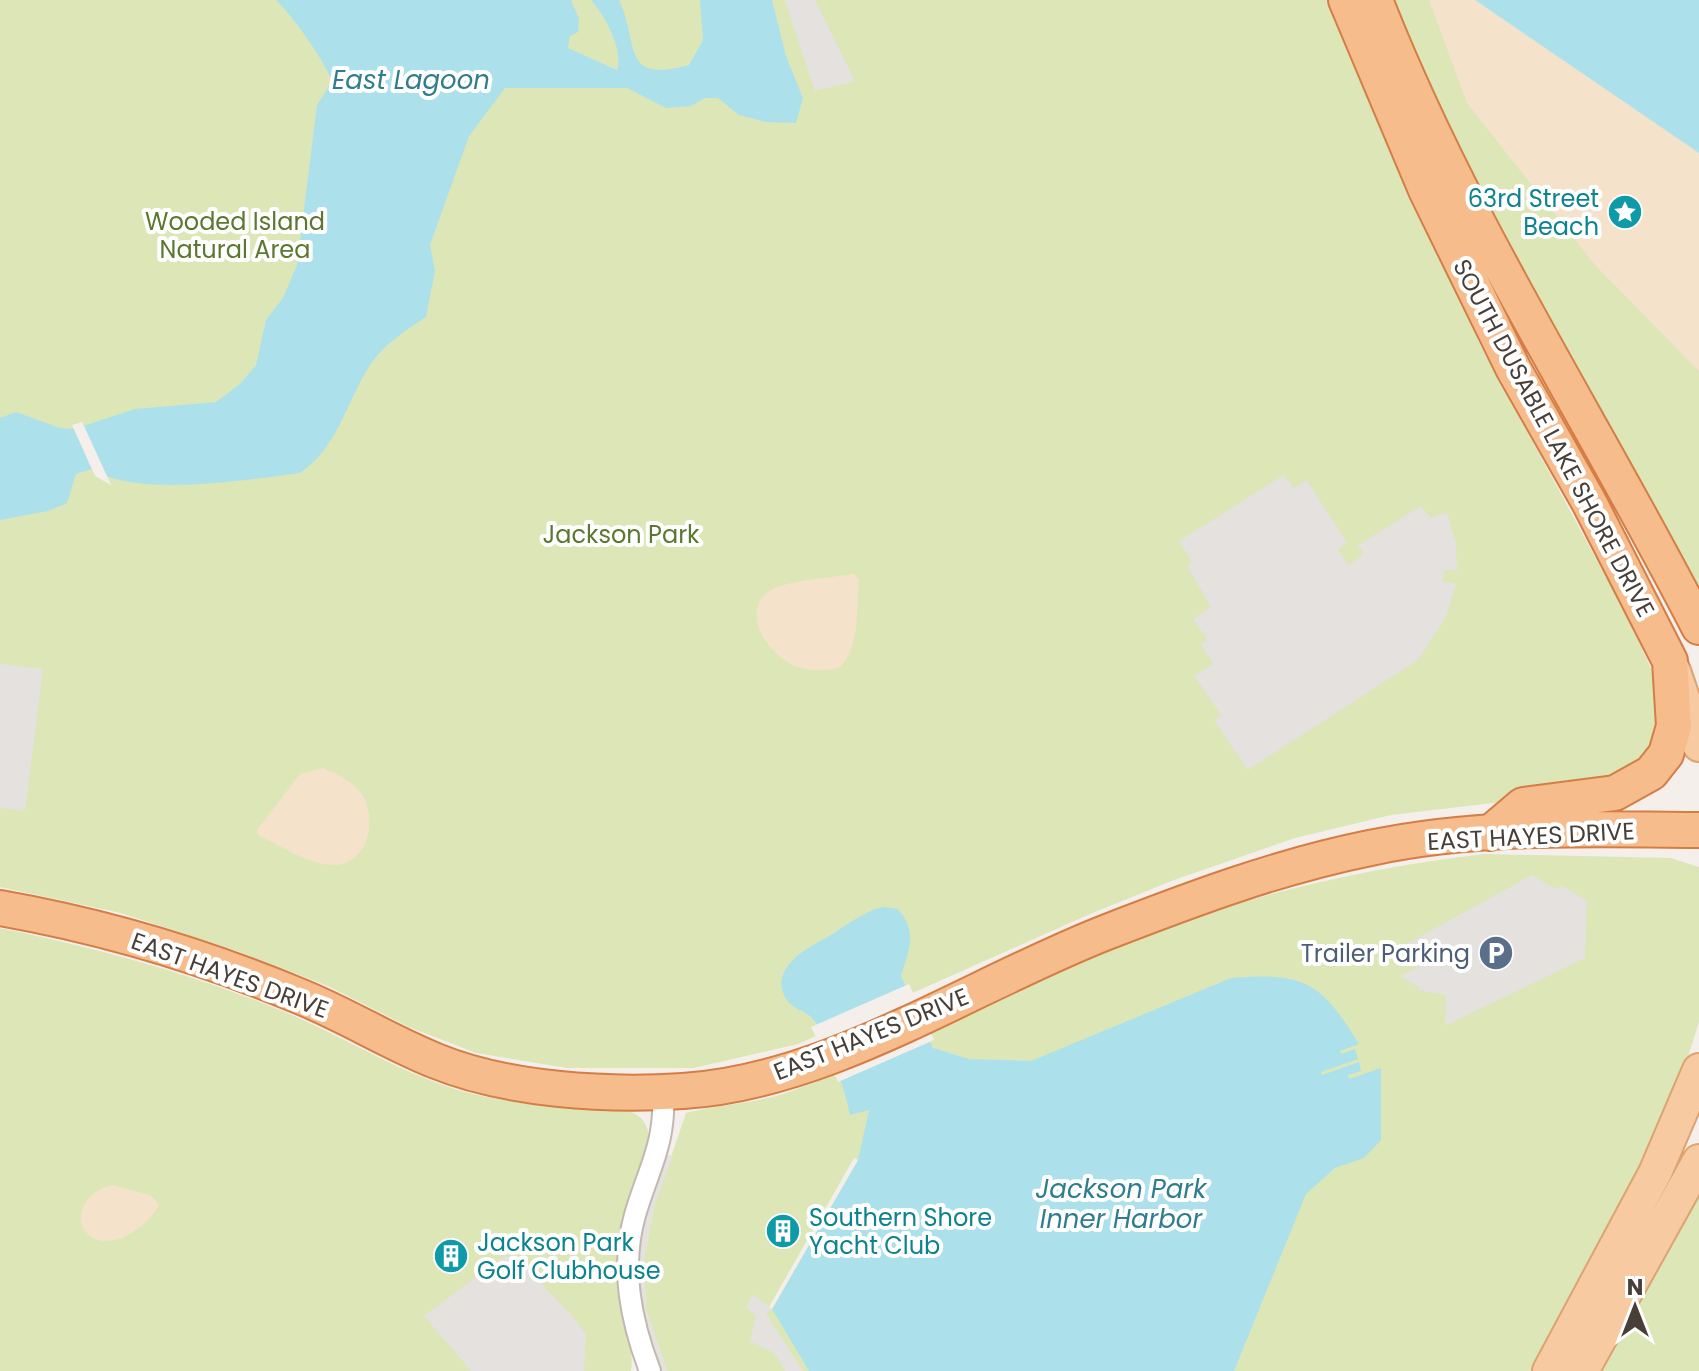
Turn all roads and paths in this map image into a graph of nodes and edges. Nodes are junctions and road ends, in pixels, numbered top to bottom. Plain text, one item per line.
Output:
1 (1346, 0) edge
2 (1375, 0) edge
3 (1699, 627) edge
4 (1670, 661) junction
5 (1699, 745) edge
6 (1699, 830) edge
7 (1490, 833) junction
8 (0, 908) edge
9 (1699, 1070) edge
10 (663, 1091) junction
11 (1699, 1161) edge
12 (650, 1371) edge
13 (1549, 1371) edge
14 (1582, 1371) edge

1 - 4 highway, SOUTH DUSABLE LAKE SHORE DRIVE
2 - 3 highway, SOUTH DUSABLE LAKE SHORE DRIVE
4 - 5 main road, SOUTH DUSABLE LAKE SHORE DRIVE
4 - 7 highway
6 - 7 highway, EAST HAYES DRIVE
7 - 10 highway, EAST HAYES DRIVE
8 - 10 highway, EAST HAYES DRIVE
9 - 13 main road
10 - 12 street
11 - 14 main road

